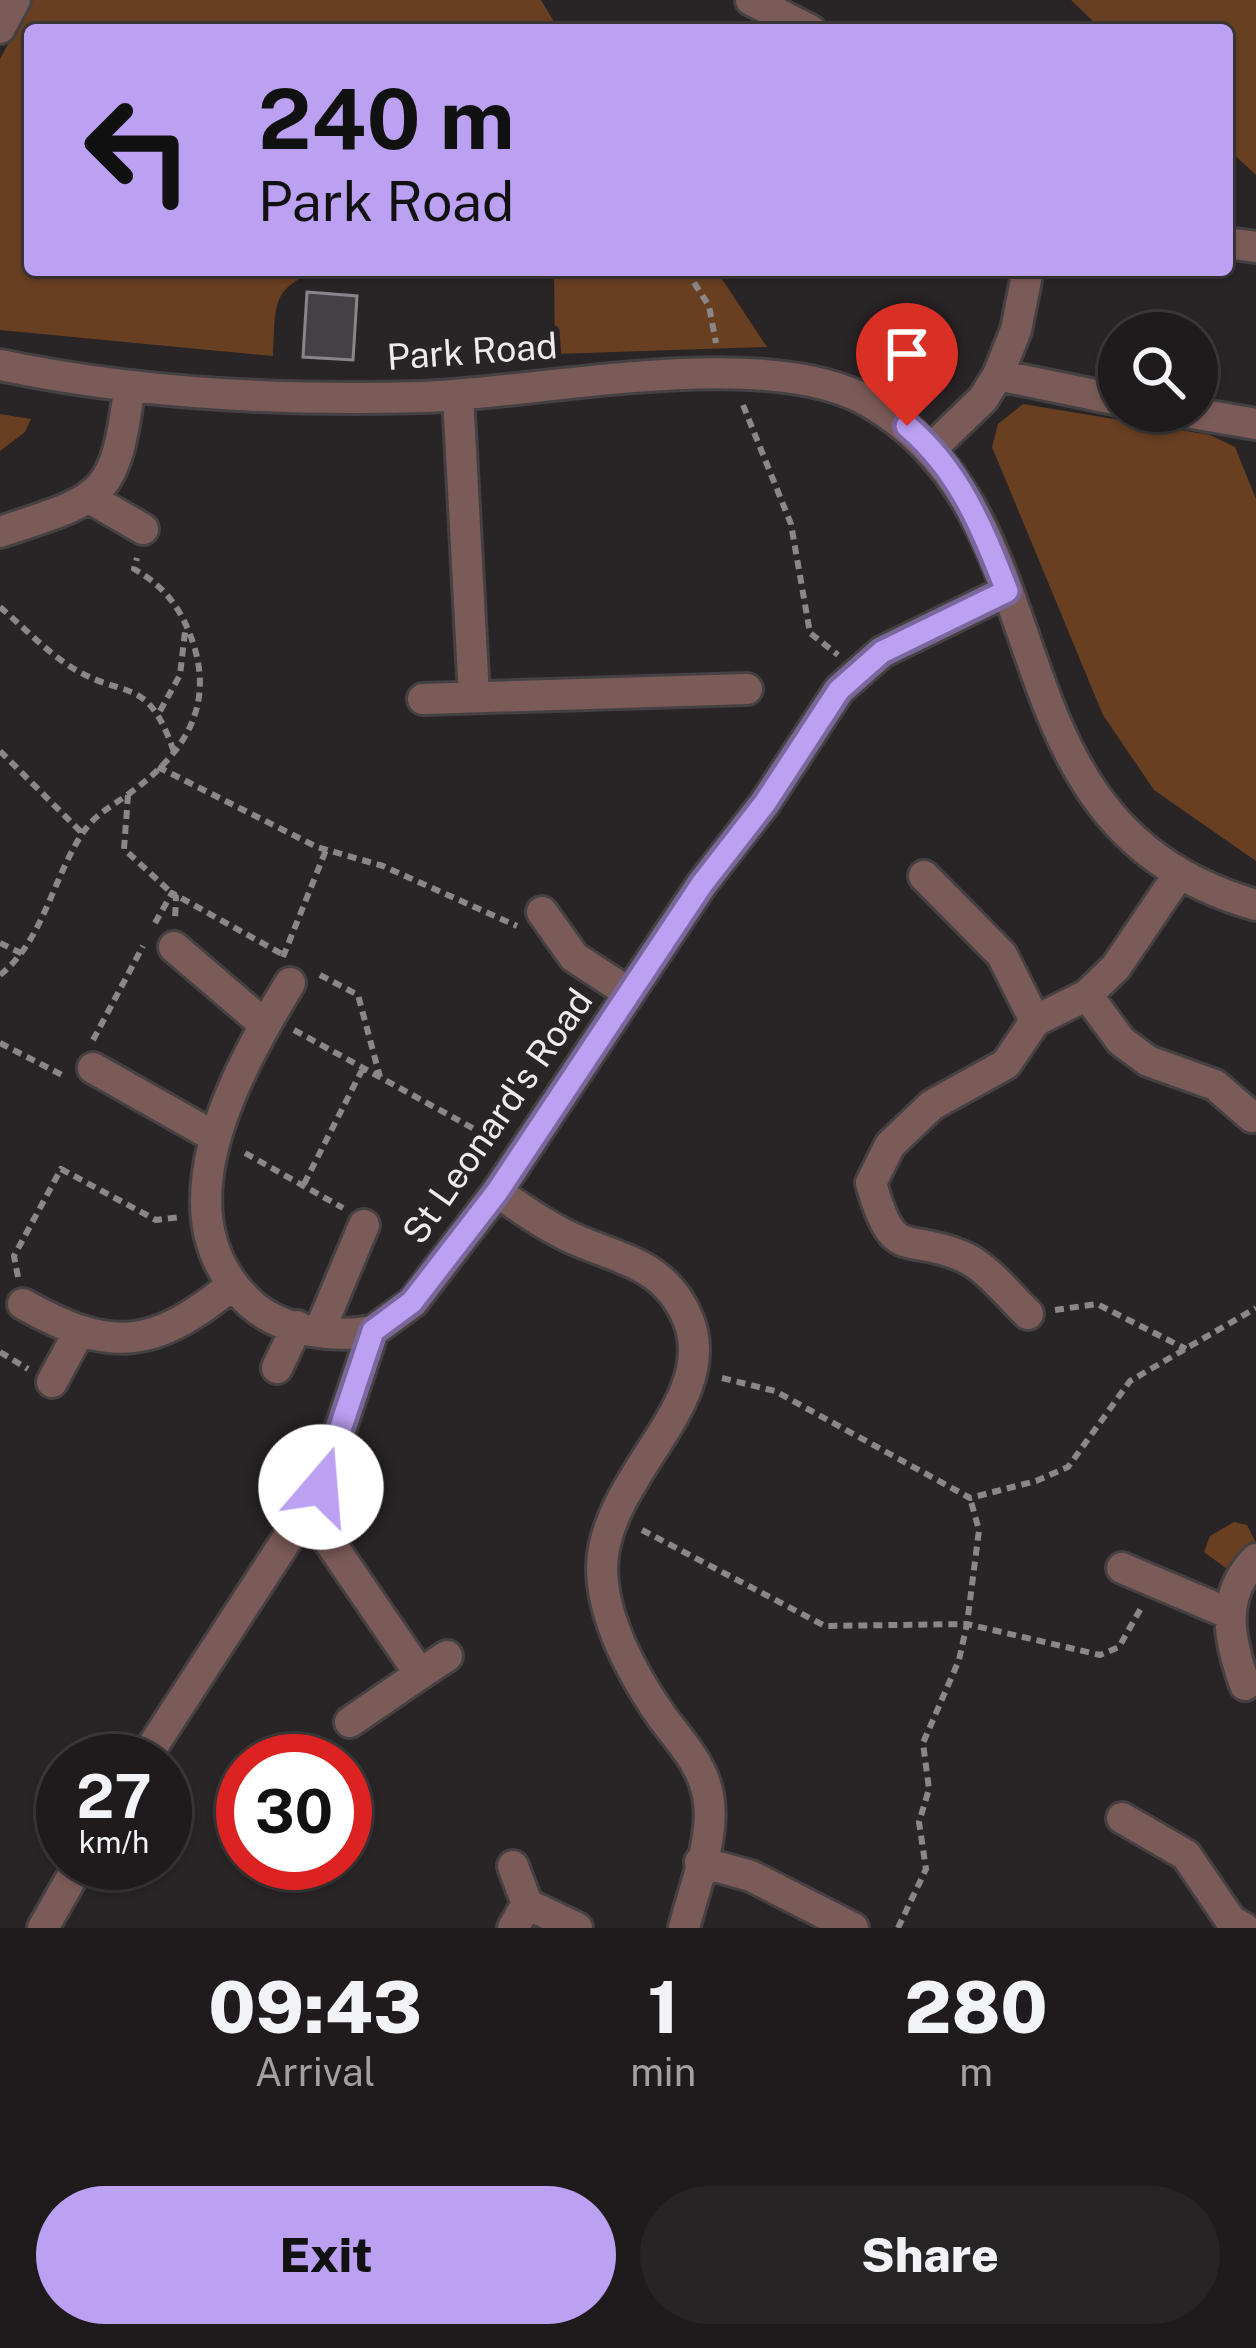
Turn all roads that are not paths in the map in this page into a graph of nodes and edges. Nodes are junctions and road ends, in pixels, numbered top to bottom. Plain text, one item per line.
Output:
1 (14, 0) edge
2 (751, 0) edge
3 (798, 24) edge
4 (0, 28) edge
5 (1027, 276) edge
6 (0, 365) edge
7 (998, 375) junction
8 (129, 390) junction
9 (458, 394) junction
10 (1098, 396) edge
11 (1218, 418) edge
12 (1252, 424) edge
13 (932, 448) junction
14 (1256, 456) edge
15 (88, 497) junction
16 (143, 529) road end
17 (0, 532) edge
18 (1007, 591) junction
19 (747, 689) dead end
20 (474, 696) junction
21 (423, 699) dead end
22 (1178, 874) junction
23 (924, 876) dead end
24 (1256, 905) edge
25 (542, 912) dead end
26 (174, 947) road end
27 (286, 969) road end
28 (628, 993) junction
29 (1087, 995) junction
30 (268, 1021) junction
31 (1035, 1022) junction
32 (93, 1068) road end
33 (1252, 1117) dead end
34 (215, 1137) junction
35 (497, 1192) junction
36 (364, 1225) road end
37 (231, 1286) junction
38 (23, 1304) road end
39 (1028, 1314) road end
40 (308, 1329) junction
41 (373, 1331) junction
42 (80, 1332) junction
43 (277, 1368) dead end
44 (52, 1382) dead end
45 (307, 1509) junction
46 (1256, 1558) edge
47 (1122, 1568) dead end
48 (1228, 1612) junction
49 (447, 1656) dead end
50 (420, 1673) junction
51 (1245, 1685) dead end
52 (350, 1722) dead end
53 (161, 1734) edge
54 (1122, 1818) dead end
55 (700, 1862) junction
56 (513, 1866) dead end
57 (65, 1890) edge
58 (520, 1916) edge
59 (1232, 1926) edge
60 (44, 1928) edge
61 (577, 1928) edge
62 (684, 1928) edge
63 (854, 1928) edge

1 - 4 street
2 - 3 street
5 - 7 street
6 - 8 street, Park Road
7 - 10 street
7 - 13 street
8 - 9 street, Park Road
8 - 15 street
9 - 13 street, Park Road
9 - 20 street
11 - 12 street
12 - 14 street
13 - 18 street, Park Road
15 - 16 street
15 - 17 street
18 - 22 street, Park Road
18 - 28 street, St Leonard's Road
19 - 20 street
20 - 21 street
22 - 24 street, Park Road
22 - 29 street
23 - 31 street
25 - 28 street
26 - 30 street
27 - 30 street
28 - 35 street, St Leonard's Road
29 - 31 street
29 - 33 street
30 - 34 street
31 - 39 street
32 - 34 street
34 - 37 street
35 - 41 street, St Leonard's Road
35 - 55 street
36 - 40 street
37 - 40 street
37 - 42 street
38 - 42 street
40 - 41 street
40 - 43 street
41 - 45 street
42 - 44 street
45 - 50 street
45 - 53 street
46 - 48 street
47 - 48 street
48 - 51 street
49 - 50 street
50 - 52 street
54 - 59 street
55 - 62 street
55 - 63 street
56 - 58 street
57 - 60 street
58 - 61 street

